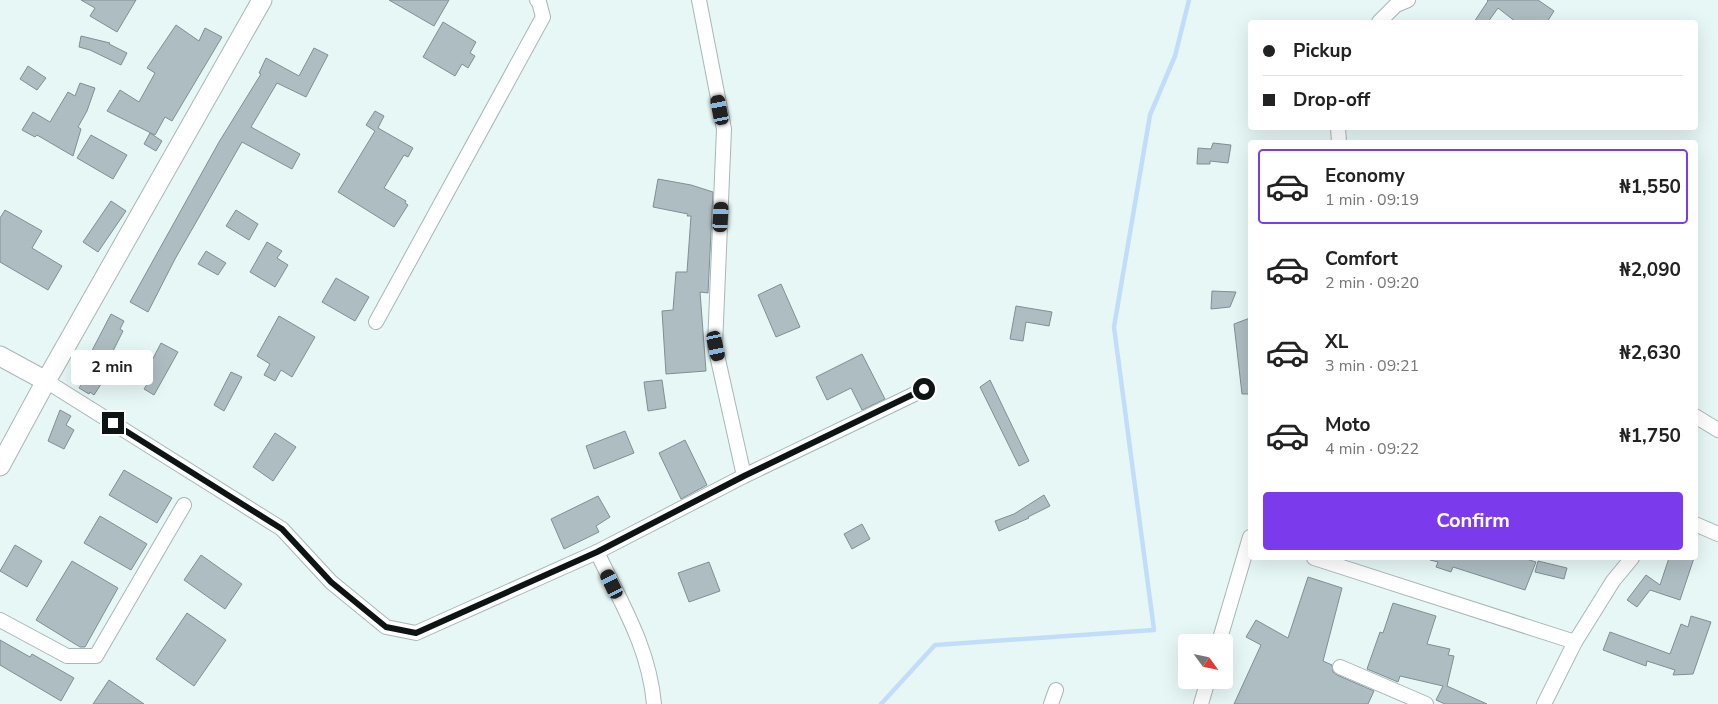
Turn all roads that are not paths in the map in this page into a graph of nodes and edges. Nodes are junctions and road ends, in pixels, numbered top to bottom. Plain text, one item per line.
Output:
1 (262, 0) edge
2 (536, 0) edge
3 (699, 0) edge
4 (1408, 0) edge
5 (1381, 20) edge
6 (376, 322) dead end
7 (0, 356) edge
8 (46, 381) junction
9 (924, 389) dead end
10 (1698, 418) edge
11 (1718, 430) edge
12 (0, 466) edge
13 (744, 476) junction
14 (184, 505) dead end
15 (1698, 525) edge
16 (1718, 534) edge
17 (1248, 544) edge
18 (597, 552) junction
19 (1320, 560) edge
20 (1630, 560) edge
21 (0, 620) edge
22 (1221, 634) edge
23 (1575, 642) junction
24 (1340, 667) dead end
25 (1205, 689) edge
26 (1056, 690) dead end
27 (654, 704) edge
28 (1051, 704) edge
29 (1201, 704) edge
30 (1426, 704) edge
31 (1544, 704) edge

1 - 8 main road
2 - 6 street
3 - 13 street
4 - 5 street
7 - 8 main road
8 - 12 main road
8 - 18 street
9 - 13 street
10 - 11 street
13 - 18 street
14 - 21 street
15 - 16 street
17 - 22 street
18 - 27 street
19 - 23 street
20 - 23 street
23 - 31 street
24 - 30 street
25 - 29 street
26 - 28 street

